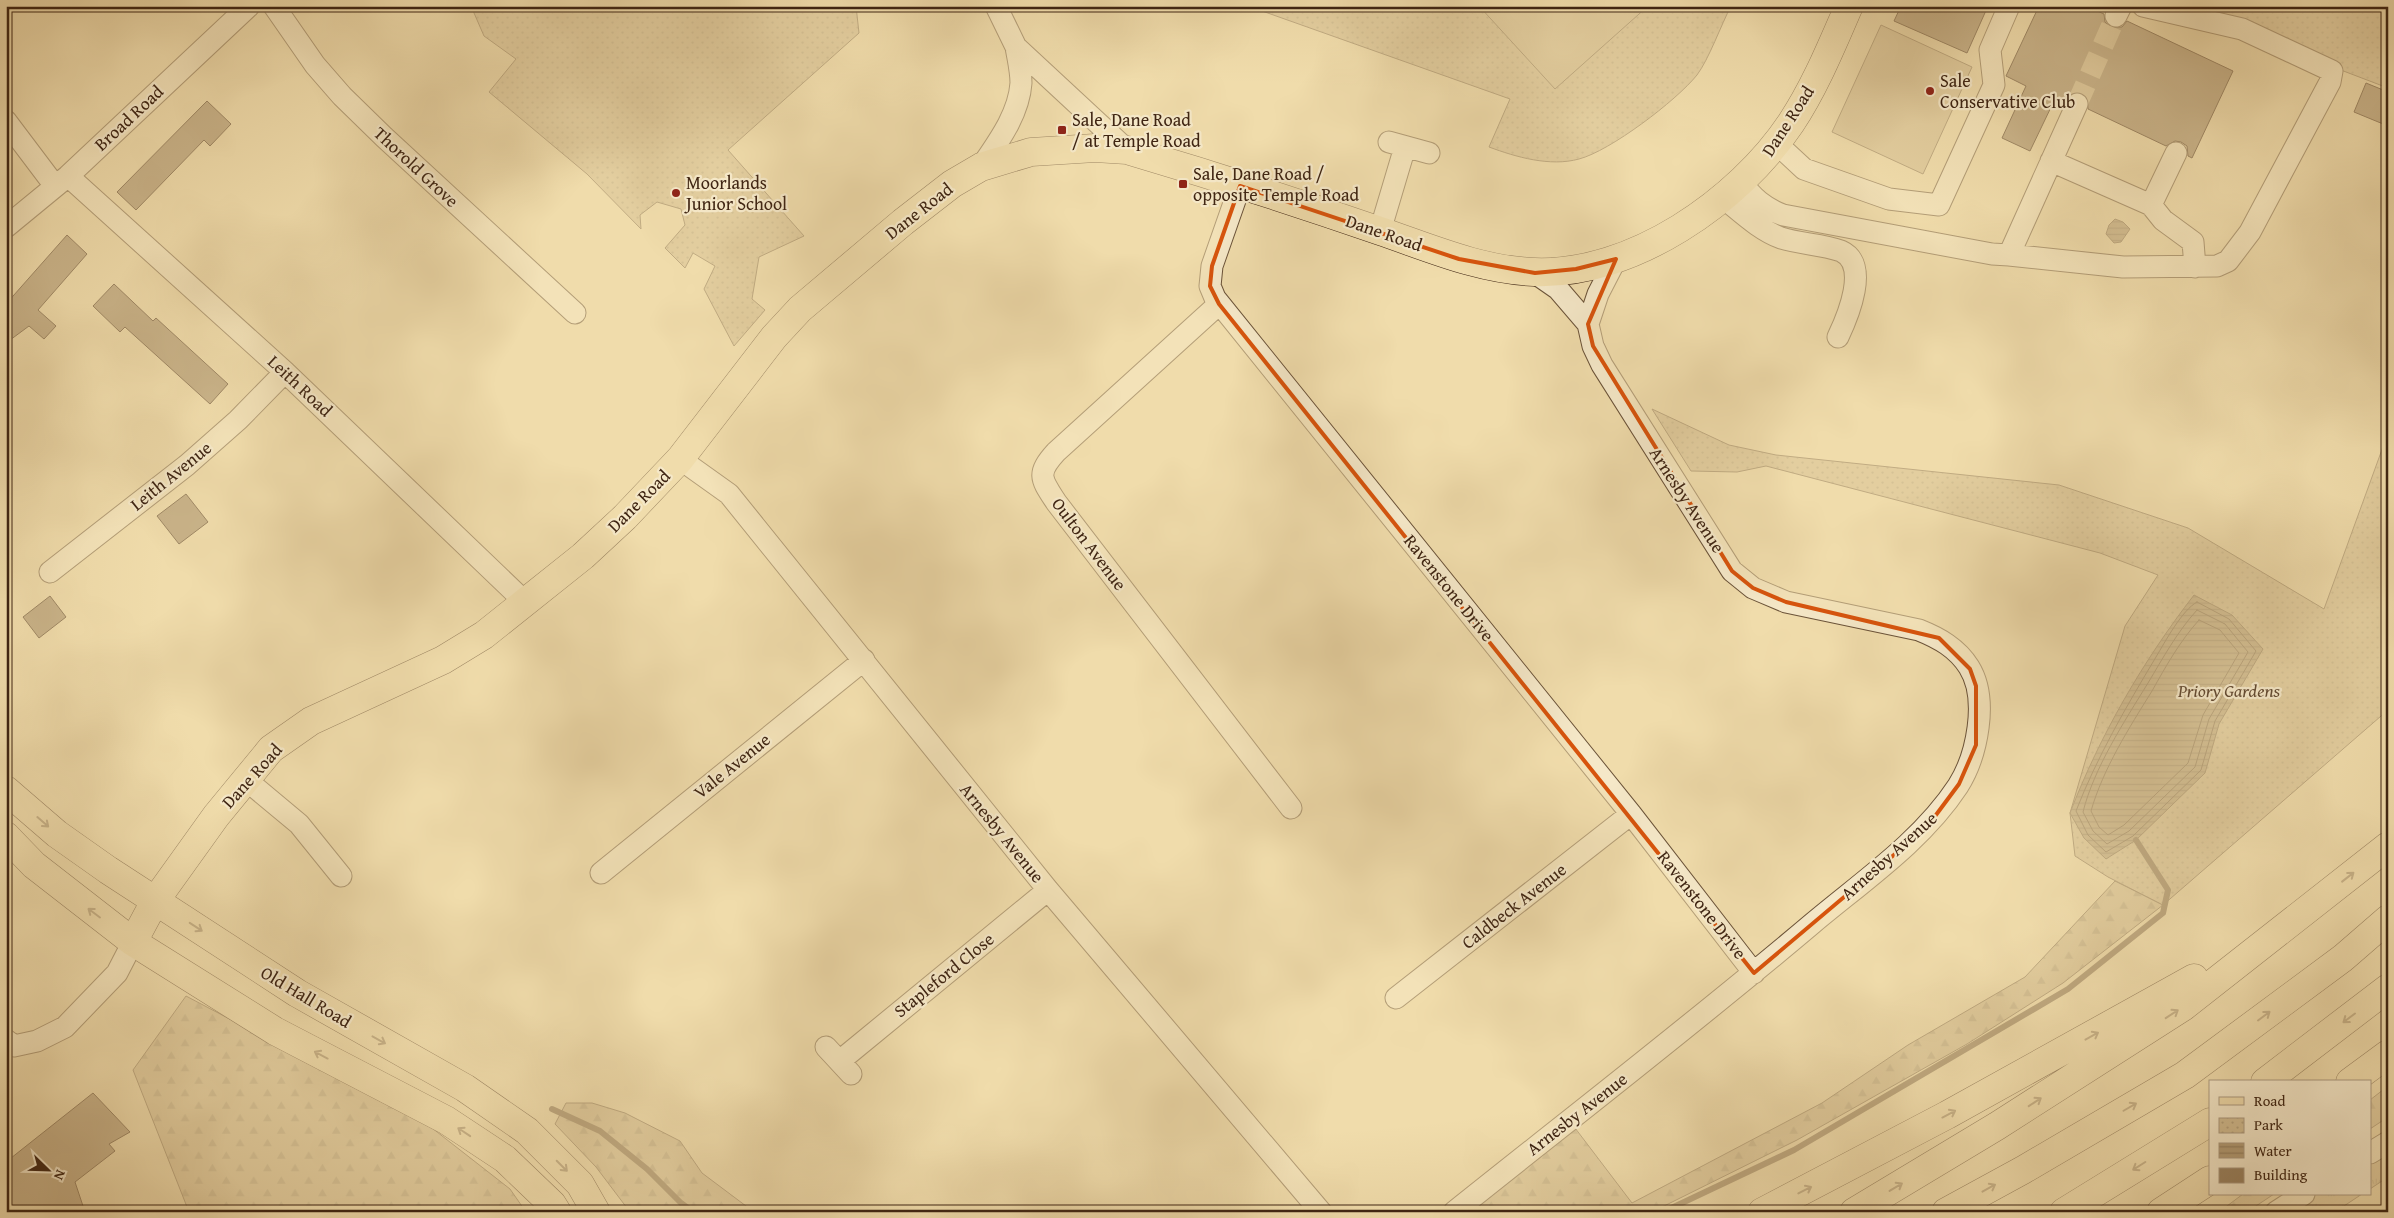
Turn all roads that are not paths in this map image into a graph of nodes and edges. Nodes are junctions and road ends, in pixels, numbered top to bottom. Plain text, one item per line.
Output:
1 (249, 6) edge
2 (274, 6) edge
3 (996, 6) edge
4 (1849, 6) edge
5 (2009, 6) edge
6 (2143, 6) edge
7 (1016, 47) junction
8 (2077, 104) tunnel mouth
9 (6, 121) edge
10 (1777, 144) junction
11 (1127, 150) junction
12 (1429, 153) dead end
13 (2176, 153) dead end
14 (2051, 162) junction
15 (981, 167) junction
16 (62, 181) junction
17 (1240, 186) junction
18 (1731, 189) junction
19 (2151, 205) junction
20 (6, 227) edge
21 (1380, 231) junction
22 (2009, 255) junction
23 (1616, 259) junction
24 (2195, 267) junction
25 (1535, 272) junction
26 (1219, 304) junction
27 (575, 313) dead end
28 (1588, 324) junction
29 (1838, 337) dead end
30 (285, 372) junction
31 (680, 459) junction
32 (50, 572) dead end
33 (526, 603) junction
34 (864, 660) junction
35 (245, 779) junction
36 (6, 790) edge
37 (1291, 808) dead end
38 (1631, 814) junction
39 (6, 836) edge
40 (2388, 846) edge
41 (601, 873) dead end
42 (341, 876) dead end
43 (1048, 890) junction
44 (155, 900) junction
45 (2310, 907) junction
46 (2388, 919) edge
47 (133, 942) junction
48 (1754, 973) junction
49 (2388, 988) edge
50 (1396, 998) dead end
51 (6, 1040) edge
52 (2388, 1054) edge
53 (839, 1060) dead end
54 (2268, 1080) edge
55 (2353, 1080) edge
56 (2209, 1123) edge
57 (2388, 1142) edge
58 (2372, 1152) edge
59 (2209, 1181) edge
60 (2301, 1196) edge
61 (557, 1212) edge
62 (596, 1212) edge
63 (1321, 1212) edge
64 (1454, 1212) edge
65 (1762, 1212) edge
66 (1854, 1212) edge
67 (1946, 1212) edge
68 (2064, 1212) edge
69 (2161, 1212) edge
70 (2276, 1212) edge

1 - 16 street, Broad Road
2 - 27 street, Thorold Grove
3 - 7 street
4 - 10 main road, Dane Road
5 - 10 street
6 - 24 street
7 - 11 street
7 - 15 street
8 - 14 street
9 - 16 street, Leith Road
10 - 18 main road, Dane Road
11 - 15 main road, Dane Road
11 - 17 main road, Dane Road
12 - 21 street
13 - 19 street
14 - 19 street
14 - 22 street
15 - 31 main road, Dane Road
16 - 20 street, Broad Road
16 - 30 street, Leith Road
17 - 21 main road, Dane Road
17 - 26 street, Ravenstone Drive
18 - 22 street
18 - 23 main road, Dane Road
18 - 29 street
19 - 24 street
21 - 25 main road, Dane Road
22 - 24 street
23 - 25 main road, Dane Road
23 - 28 street
25 - 28 street, Arnesby Avenue
26 - 37 street, Oulton Avenue
26 - 38 street, Ravenstone Drive
28 - 48 street, Arnesby Avenue
30 - 32 street, Leith Avenue
30 - 33 street, Leith Road
31 - 33 main road, Dane Road
31 - 34 street, Arnesby Avenue
33 - 35 main road, Dane Road
34 - 41 street, Vale Avenue
34 - 43 street, Arnesby Avenue
35 - 42 street
35 - 44 main road, Dane Road
36 -> 44 main road, Old Hall Road
38 - 48 street, Ravenstone Drive
38 - 50 street, Caldbeck Avenue
47 -> 39 main road
45 -> 40 main road
43 - 53 street, Stapleford Close
43 - 63 street, Arnesby Avenue
44 - 47 main road, Dane Road
44 -> 62 main road, Old Hall Road
65 -> 45 main road
66 -> 45 main road
67 -> 46 main road
47 - 51 street
61 -> 47 main road
48 - 64 street, Arnesby Avenue
49 -> 54 main road
52 - 55 main road
56 -> 68 main road
57 - 58 street
59 - 69 main road
60 - 70 street

